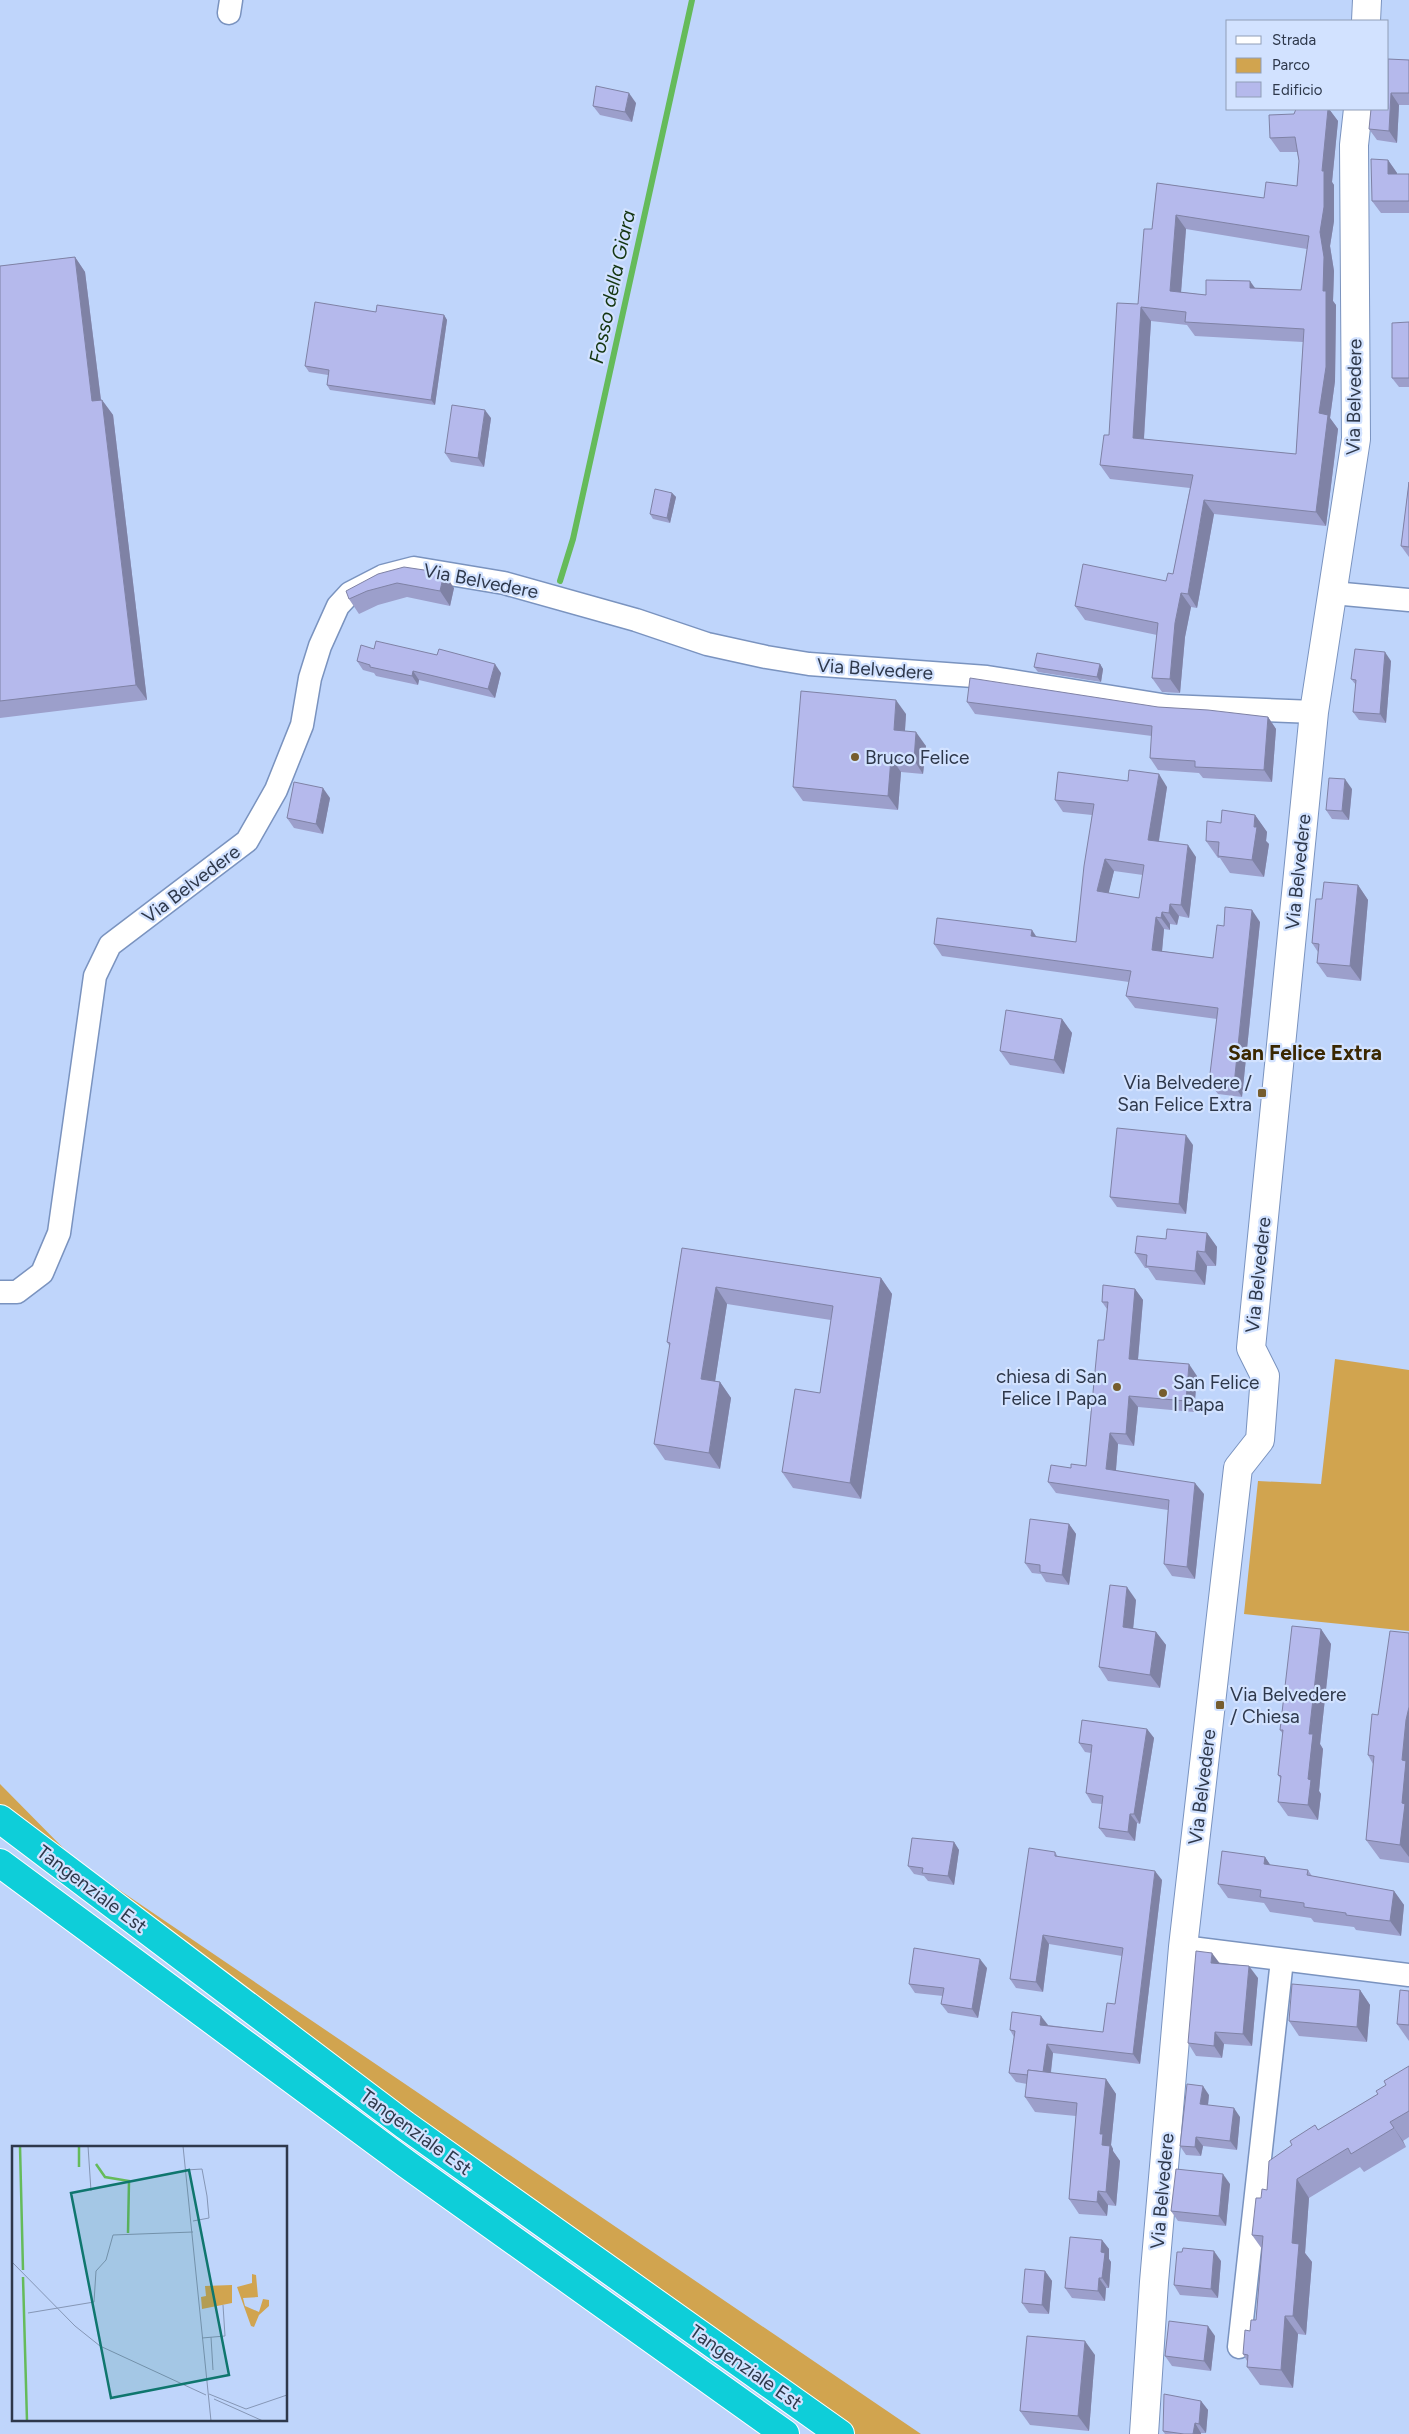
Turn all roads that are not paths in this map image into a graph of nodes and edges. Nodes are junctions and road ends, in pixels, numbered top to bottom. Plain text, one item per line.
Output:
1 (1367, 0) edge
2 (1366, 20) edge
3 (1358, 110) edge
4 (1333, 593) junction
5 (1409, 600) edge
6 (1314, 712) junction
7 (0, 1292) edge
8 (0, 1819) edge
9 (0, 1863) edge
10 (1183, 1948) junction
11 (1282, 1960) junction
12 (1409, 1975) edge
13 (1239, 2347) dead end
14 (785, 2434) edge
15 (840, 2434) edge
16 (1144, 2434) edge

1 - 2 street
3 - 4 street, Via Belvedere
4 - 5 street
4 - 6 street, Via Belvedere
6 - 7 street, Via Belvedere
6 - 10 street, Via Belvedere
8 - 15 highway, Tangenziale Est
9 - 14 highway, Tangenziale Est
10 - 11 street
10 - 16 street, Via Belvedere
11 - 12 street
11 - 13 street

